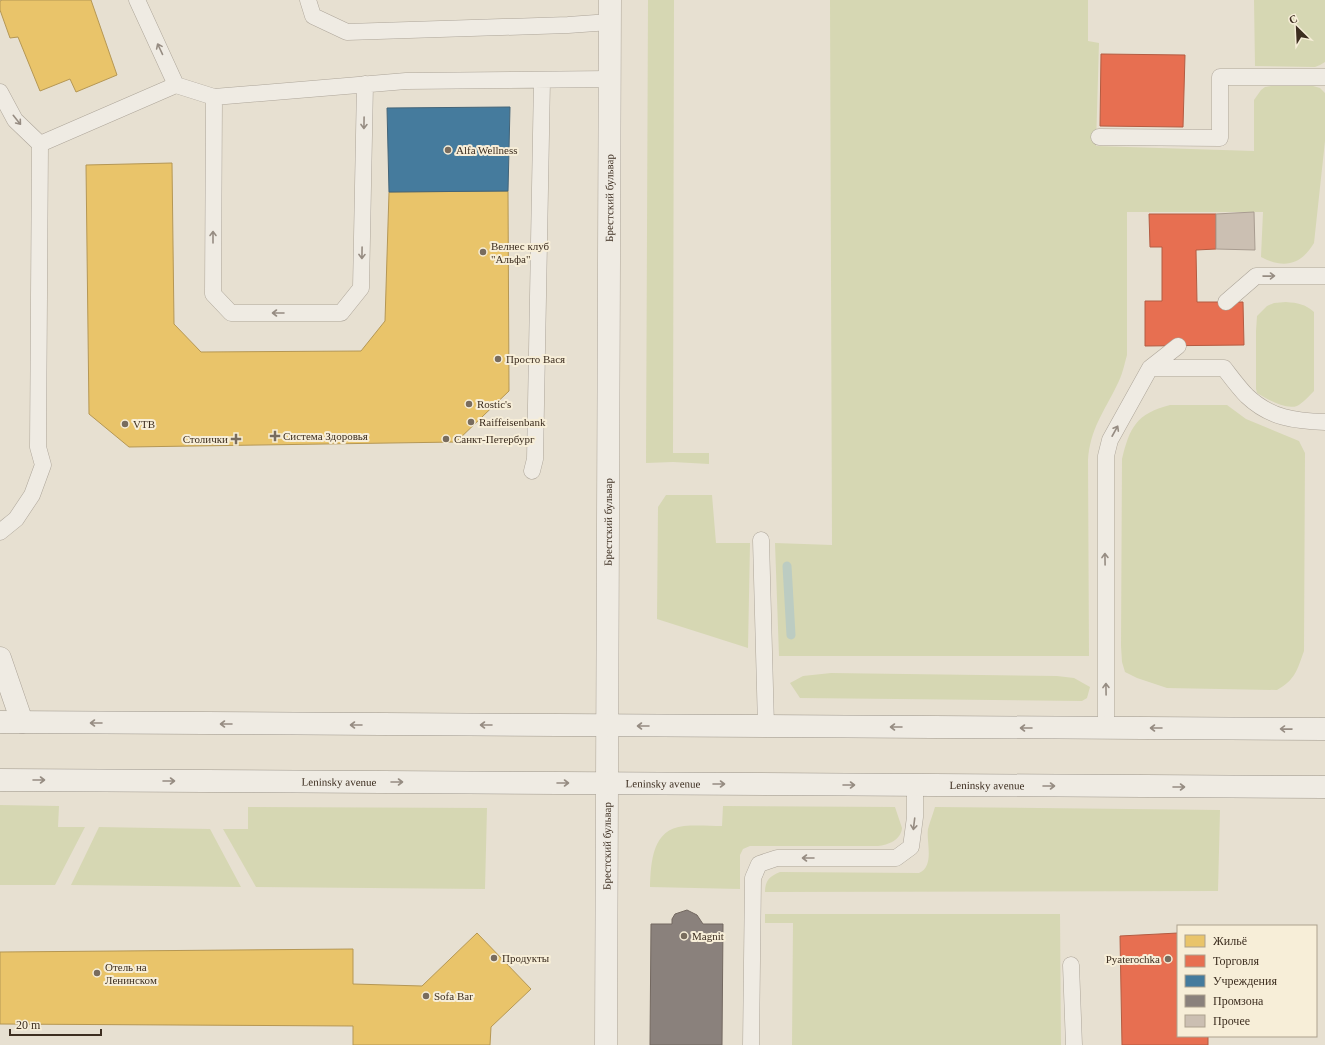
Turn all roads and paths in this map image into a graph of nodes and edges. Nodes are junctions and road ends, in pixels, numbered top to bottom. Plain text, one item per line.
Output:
1 (137, 0) edge
2 (308, 0) edge
3 (610, 0) edge
4 (610, 22) junction
5 (1325, 77) edge
6 (610, 79) junction
7 (542, 80) junction
8 (365, 84) junction
9 (176, 85) junction
10 (0, 92) edge
11 (214, 97) junction
12 (1099, 137) dead end
13 (40, 144) junction
14 (1325, 276) edge
15 (1226, 302) dead end
16 (1178, 346) dead end
17 (1150, 368) junction
18 (1325, 422) edge
19 (532, 471) dead end
20 (0, 532) edge
21 (761, 540) dead end
22 (0, 658) edge
23 (0, 722) edge
24 (22, 722) junction
25 (607, 726) junction
26 (766, 726) junction
27 (1106, 728) junction
28 (1325, 729) edge
29 (0, 780) edge
30 (607, 783) junction
31 (915, 785) junction
32 (1325, 787) edge
33 (1071, 965) dead end
34 (606, 1045) edge
35 (751, 1045) edge
36 (1074, 1045) edge

9 -> 1 lane
2 - 4 lane
3 - 4 main road, Брестский бульвар
4 - 6 main road, Брестский бульвар
5 - 12 lane
6 - 7 lane
6 - 25 main road, Брестский бульвар
7 - 8 lane
7 - 19 lane
8 - 11 lane
8 -> 11 lane
9 - 11 lane
9 - 13 lane
10 -> 13 lane
13 - 20 lane
15 -> 14 lane
16 - 17 lane
17 - 18 lane
27 -> 17 lane
21 - 26 lane
22 - 24 main road
23 - 24 main road
25 -> 24 main road
26 -> 25 main road
25 - 30 main road, Брестский бульвар
27 -> 26 main road
28 -> 27 main road
29 -> 30 main road, Leninsky avenue
30 -> 31 main road, Leninsky avenue
30 - 34 main road, Брестский бульвар
31 -> 32 main road, Leninsky avenue
31 -> 35 lane
33 - 36 lane

